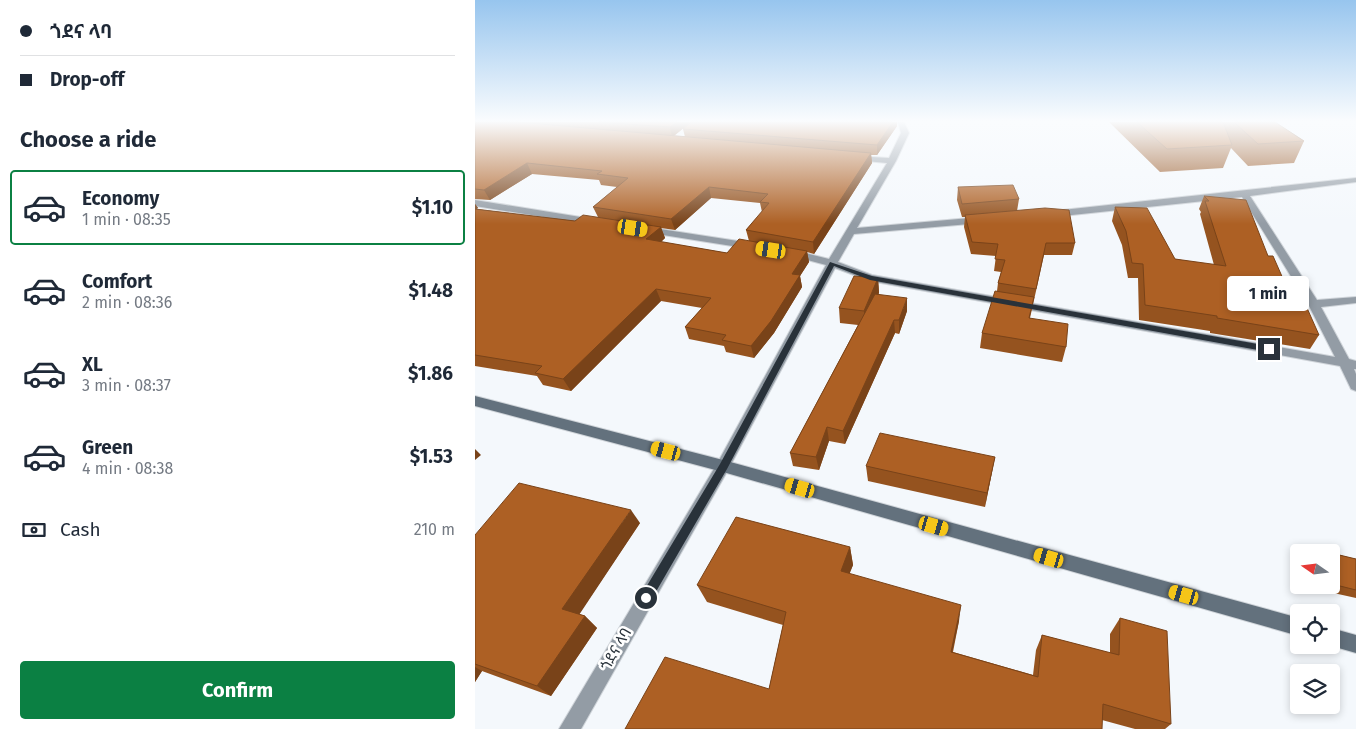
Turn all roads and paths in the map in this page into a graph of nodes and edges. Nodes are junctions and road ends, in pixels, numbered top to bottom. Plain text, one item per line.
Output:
1 (894, 156) edge
2 (843, 157) edge
3 (892, 161) junction
4 (1356, 180) edge
5 (1245, 194) junction
6 (475, 203) edge
7 (1041, 215) edge
8 (994, 219) edge
9 (603, 223) edge
10 (633, 228) edge
11 (851, 231) junction
12 (761, 248) edge
13 (781, 251) edge
14 (832, 263) junction
15 (1356, 300) edge
16 (1314, 304) junction
17 (1351, 364) edge
18 (1356, 386) edge
19 (475, 401) edge
20 (723, 466) junction
21 (1290, 625) edge
22 (1340, 640) edge
23 (1356, 644) edge
24 (569, 729) edge

1 - 3 street, ጎደና ላባ
2 - 3 street
3 - 11 street, ጎደና ላባ
4 - 5 street
5 - 7 street
5 - 16 street
6 - 9 street
8 - 11 street
10 - 12 street
11 - 14 street, ጎደና ላባ
13 - 14 street
14 - 17 street
14 - 20 street, ጎደና ላባ
15 - 16 street
16 - 17 street
17 - 18 street
19 - 20 street
20 - 21 street
20 - 24 street, ጎደና ላባ
22 - 23 street

